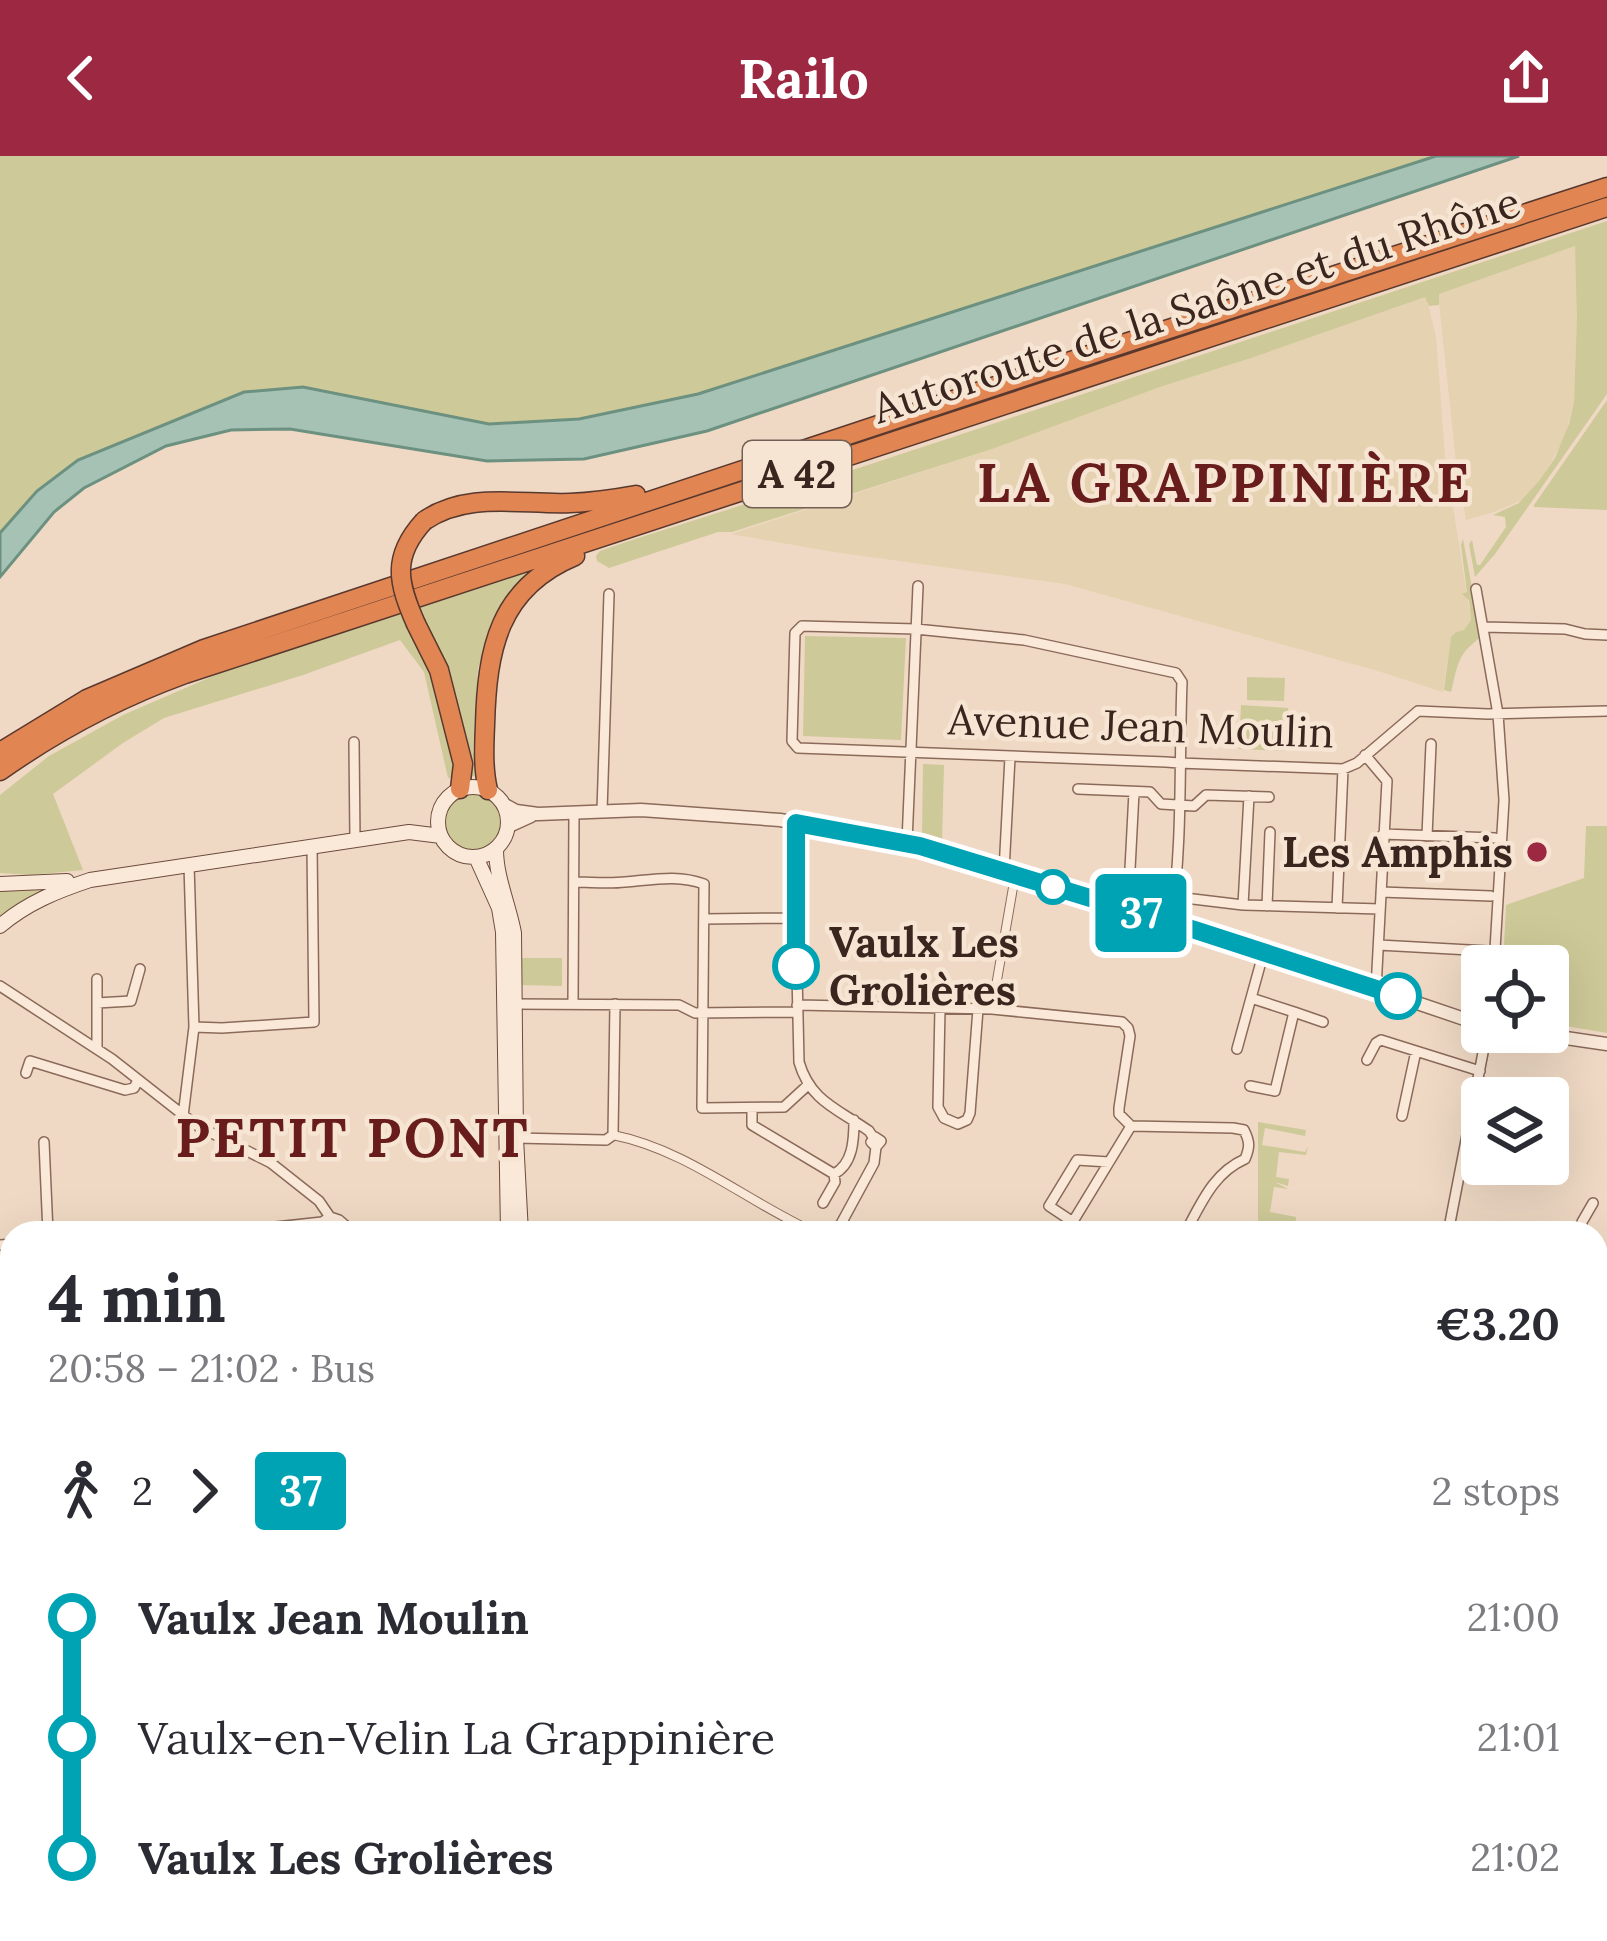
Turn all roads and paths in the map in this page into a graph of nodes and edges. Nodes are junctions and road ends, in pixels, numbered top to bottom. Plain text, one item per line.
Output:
1 (1607, 187) edge
2 (1607, 207) edge
3 (670, 493) junction
4 (600, 538) junction
5 (918, 586) dead end
6 (1475, 589) dead end
7 (609, 594) dead end
8 (1483, 627) junction
9 (916, 629) junction
10 (1607, 635) edge
11 (64, 711) junction
12 (1607, 711) edge
13 (1498, 714) junction
14 (0, 737) edge
15 (354, 742) dead end
16 (1431, 744) dead end
17 (0, 752) edge
18 (912, 753) junction
19 (1365, 755) junction
20 (1010, 757) junction
21 (1179, 763) junction
22 (1343, 769) junction
23 (0, 771) edge
24 (460, 789) junction
25 (1078, 789) dead end
26 (488, 790) junction
27 (1134, 792) junction
28 (1249, 796) junction
29 (1269, 797) dead end
30 (505, 805) junction
31 (1178, 806) junction
32 (602, 811) junction
33 (574, 813) junction
34 (538, 814) junction
35 (439, 815) junction
36 (796, 823) junction
37 (508, 826) junction
38 (409, 832) junction
39 (1270, 832) dead end
40 (1384, 834) junction
41 (441, 836) junction
42 (1427, 836) junction
43 (1495, 838) dead end
44 (355, 840) junction
45 (907, 842) junction
46 (312, 846) junction
47 (496, 850) junction
48 (476, 857) junction
49 (189, 865) junction
50 (1009, 873) junction
51 (90, 880) junction
52 (574, 882) junction
53 (0, 884) edge
54 (1381, 892) junction
55 (1491, 896) dead end
56 (1175, 899) junction
57 (1243, 905) junction
58 (1267, 906) junction
59 (1337, 908) junction
60 (1379, 909) junction
61 (795, 918) junction
62 (704, 919) junction
63 (1172, 922) junction
64 (0, 926) edge
65 (1378, 945) junction
66 (1495, 945) edge
67 (1461, 950) edge
68 (1264, 952) junction
69 (140, 969) dead end
70 (97, 979) dead end
71 (0, 986) edge
72 (1376, 989) junction
73 (1250, 998) junction
74 (97, 1004) junction
75 (514, 1004) junction
76 (573, 1004) junction
77 (615, 1004) junction
78 (940, 1008) junction
79 (797, 1009) junction
80 (977, 1009) junction
81 (992, 1009) junction
82 (1294, 1012) junction
83 (704, 1013) junction
84 (1461, 1020) edge
85 (1323, 1022) dead end
86 (194, 1027) junction
87 (1569, 1038) edge
88 (1607, 1044) edge
89 (97, 1048) junction
90 (1237, 1049) dead end
91 (1416, 1051) junction
92 (1482, 1053) edge
93 (1367, 1060) dead end
94 (1480, 1071) junction
95 (26, 1073) dead end
96 (138, 1080) junction
97 (808, 1085) junction
98 (1250, 1086) dead end
99 (752, 1108) junction
100 (183, 1116) junction
101 (1402, 1116) dead end
102 (854, 1120) junction
103 (1131, 1126) junction
104 (613, 1135) junction
105 (516, 1138) junction
106 (44, 1142) dead end
107 (1109, 1162) junction
108 (834, 1174) junction
109 (823, 1203) dead end
110 (1593, 1203) dead end
111 (330, 1217) junction
112 (47, 1221) edge
113 (324, 1221) edge
114 (340, 1221) edge
115 (508, 1221) edge
116 (519, 1221) edge
117 (788, 1221) edge
118 (843, 1221) edge
119 (1072, 1221) edge
120 (1074, 1221) edge
121 (1192, 1221) edge
122 (1450, 1221) edge
123 (1583, 1221) edge

1 - 3 highway, Autoroute de la Saône et du Rhône / A 42
2 - 4 highway, Autoroute de la Saône et du Rhône / A 42
3 - 11 highway, Autoroute de la Saône et du Rhône / A 42
3 - 24 highway, bridge
4 - 23 highway, Autoroute de la Saône et du Rhône / A 42
4 - 26 highway
5 - 9 street
6 - 8 street
7 - 32 street
8 - 10 street
8 - 13 street
9 - 18 street
9 - 18 street, Avenue Jean Moulin
9 - 21 street
11 - 14 highway
11 - 17 highway, Autoroute de la Saône et du Rhône / A 42
12 - 13 street, Avenue Jean Moulin
13 - 19 street, Avenue Jean Moulin
13 - 66 street
15 - 44 street
16 - 42 street
18 - 20 street, Avenue Jean Moulin
18 - 45 street
19 - 22 street, Avenue Jean Moulin
19 - 40 street, Avenue Jean Moulin
20 - 21 street, Avenue Jean Moulin
20 - 50 street
21 - 22 street, Avenue Jean Moulin
21 - 31 street
22 - 59 street
24 - 26 main road
24 - 35 main road
25 - 27 street
26 - 30 main road
27 - 31 street
27 - 56 street
28 - 29 street
28 - 31 street
28 - 57 street
30 - 34 street
30 - 37 main road
31 - 56 street
32 - 33 street
32 - 36 street
33 - 34 street
33 - 52 street
34 - 37 street
35 - 38 main road
35 - 41 main road
36 - 45 street
36 - 61 street
37 - 47 main road
38 - 41 main road
38 - 44 main road
39 - 58 street
40 - 42 street
40 - 54 street, Avenue Jean Moulin
41 - 48 main road
42 - 43 street
44 - 46 main road
45 - 50 street
46 - 49 main road
46 - 86 street
47 - 48 main road
47 - 75 main road
48 - 115 main road
49 - 51 main road
49 - 86 street
50 - 63 street
50 - 81 street
51 - 53 main road
51 - 64 main road
52 - 62 street
52 - 76 street
54 - 55 street
54 - 60 street, Avenue Jean Moulin
56 - 57 street
56 - 63 street
57 - 58 street
58 - 59 street
59 - 60 street
60 - 65 street, Avenue Jean Moulin
61 - 62 street
61 - 79 street
62 - 83 street
63 - 68 street
65 - 67 street
65 - 72 street, Avenue Jean Moulin
68 - 72 street
68 - 73 street
69 - 74 street
70 - 74 street
71 - 89 street
72 - 84 street
73 - 82 street
73 - 90 street
74 - 89 street
75 - 76 street
75 - 105 main road
76 - 77 street
77 - 83 street
77 - 104 street
78 - 79 street
78 - 80 street
78 - 80 street
79 - 83 street
79 - 97 street
80 - 81 street
81 - 103 street
82 - 85 street
82 - 98 street
83 - 99 street
86 - 100 street
87 - 88 street
89 - 96 street
91 - 93 street
91 - 94 street
91 - 101 street
92 - 94 street
94 - 122 street
95 - 96 street
96 - 100 street
97 - 99 street
97 - 102 street
99 - 108 street
100 - 111 street
102 - 108 street
102 - 118 street
103 - 107 street
103 - 121 street
104 - 105 street
104 - 117 street
105 - 116 main road
106 - 112 street
107 - 119 street
107 - 120 street
108 - 109 street
110 - 123 street
111 - 113 street
111 - 114 street

